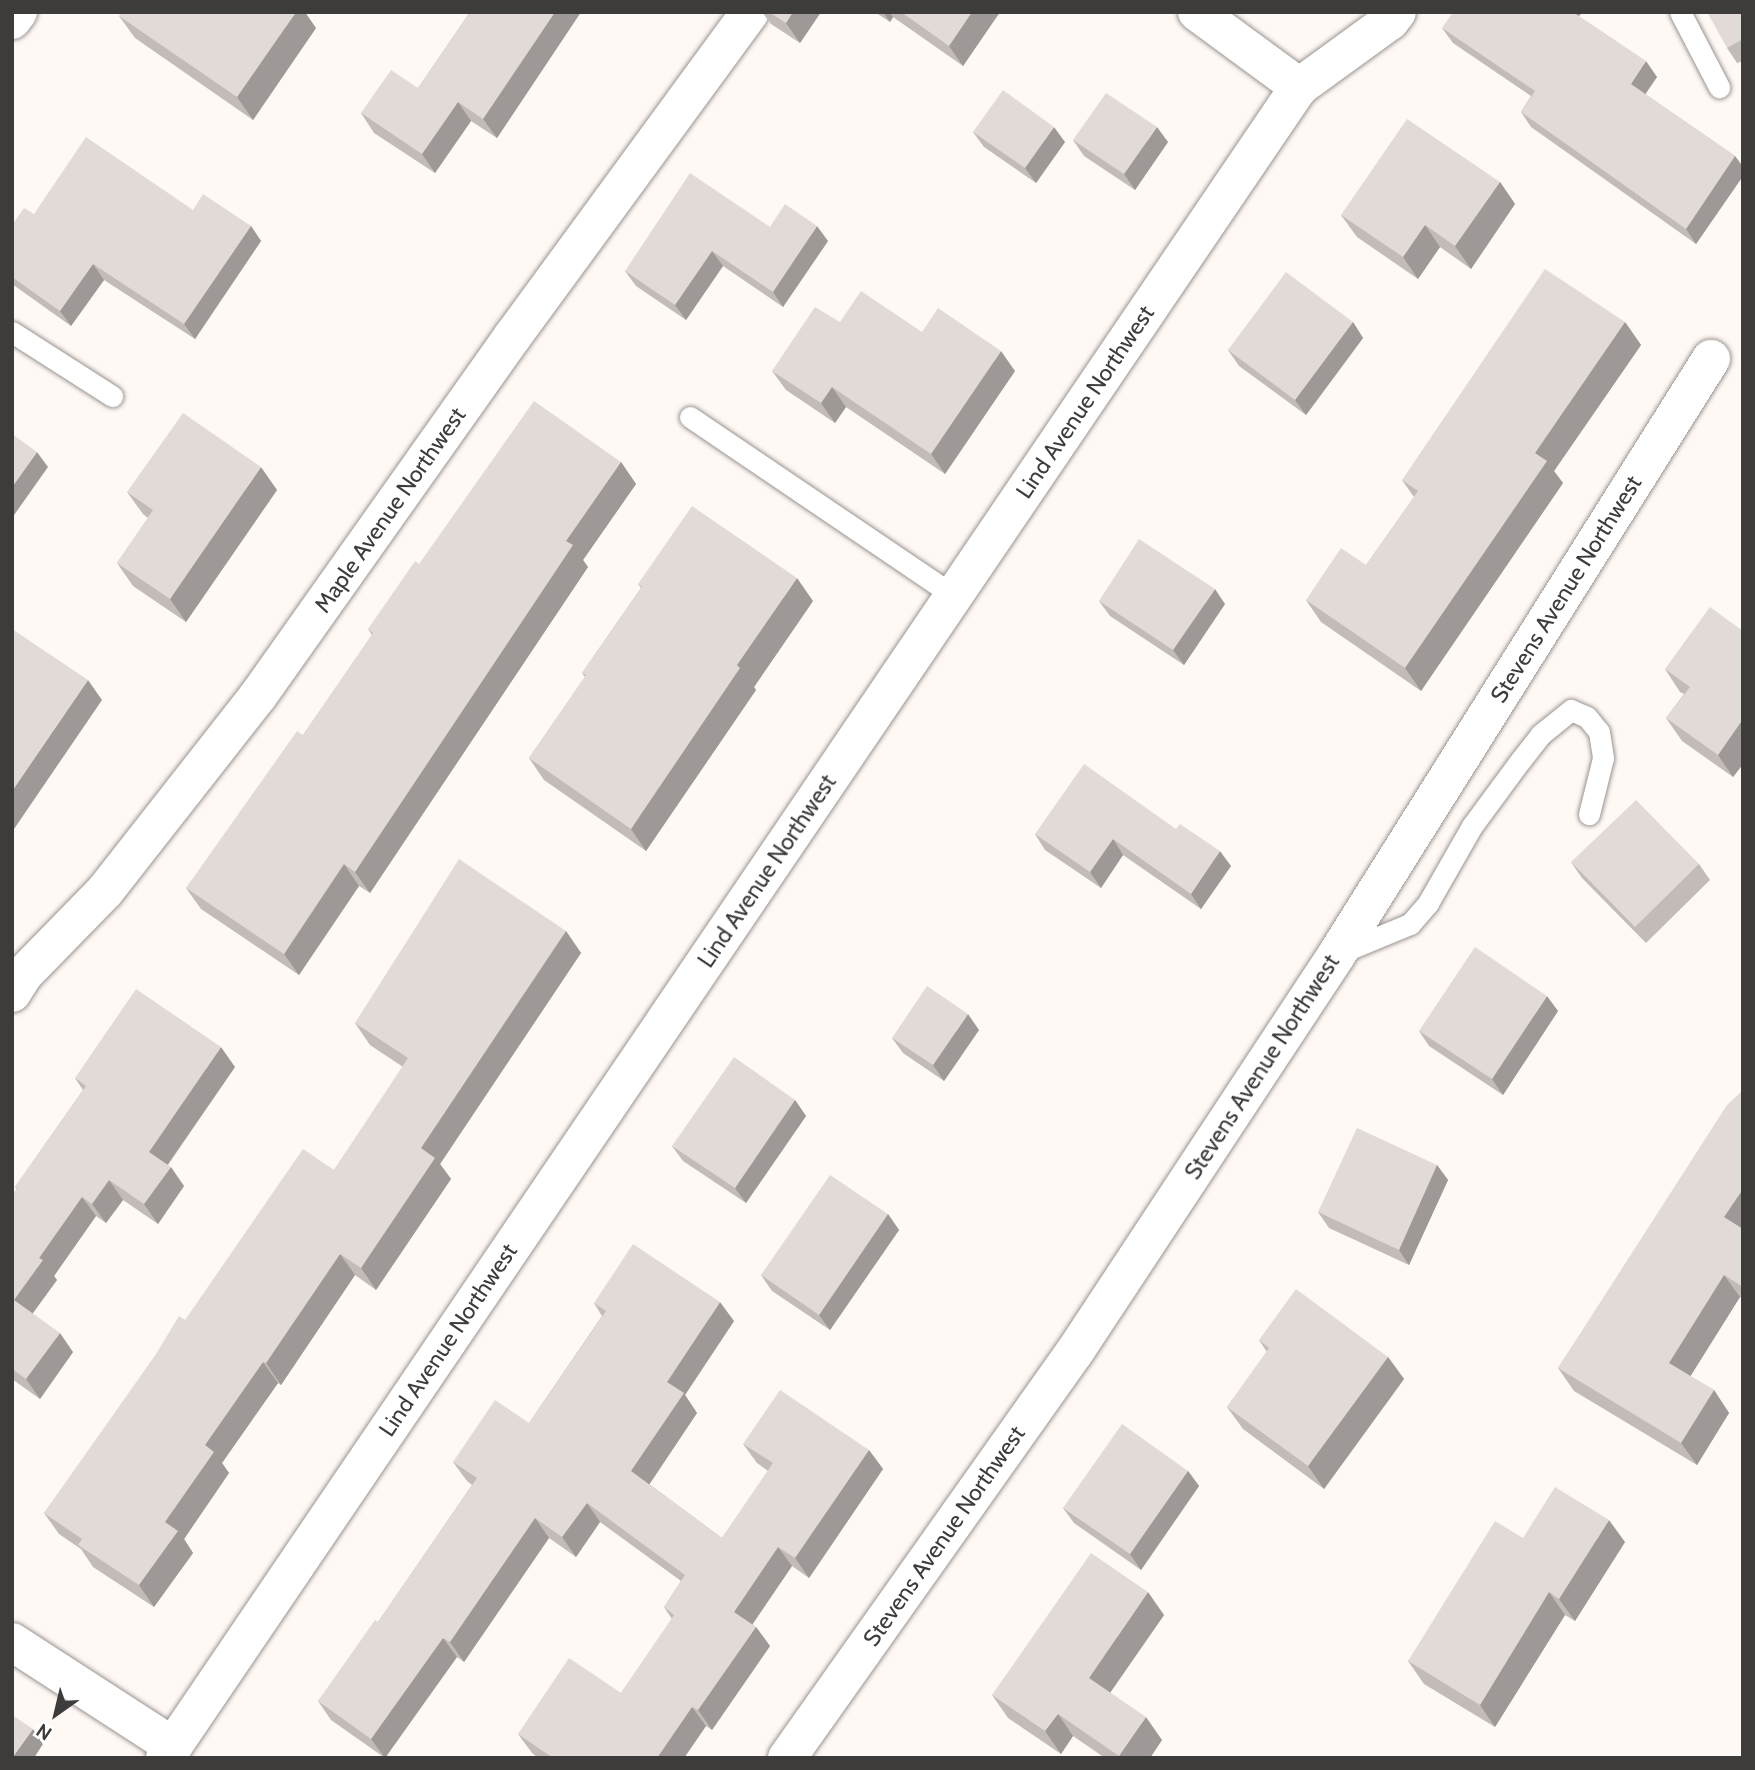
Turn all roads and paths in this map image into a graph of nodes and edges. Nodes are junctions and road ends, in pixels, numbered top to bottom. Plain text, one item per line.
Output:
1 (18, 12) edge
2 (750, 12) edge
3 (1197, 12) edge
4 (1397, 12) edge
5 (1680, 12) edge
6 (12, 20) edge
7 (1299, 87) junction
8 (1719, 87) dead end
9 (12, 332) edge
10 (1711, 359) dead end
11 (112, 396) dead end
12 (690, 417) dead end
13 (954, 596) junction
14 (1589, 814) dead end
15 (1337, 954) junction
16 (12, 993) edge
17 (12, 1642) edge
18 (169, 1752) edge
19 (787, 1758) edge

1 - 6 street
2 - 16 street, Maple Avenue Northwest
3 - 7 street
4 - 7 street, Lind Avenue Northwest
5 - 8 lane
7 - 13 street, Lind Avenue Northwest
9 - 11 lane
10 - 15 street, Stevens Avenue Northwest
12 - 13 lane
13 - 18 street, Lind Avenue Northwest
14 - 15 lane
15 - 19 street, Stevens Avenue Northwest
17 - 18 street

